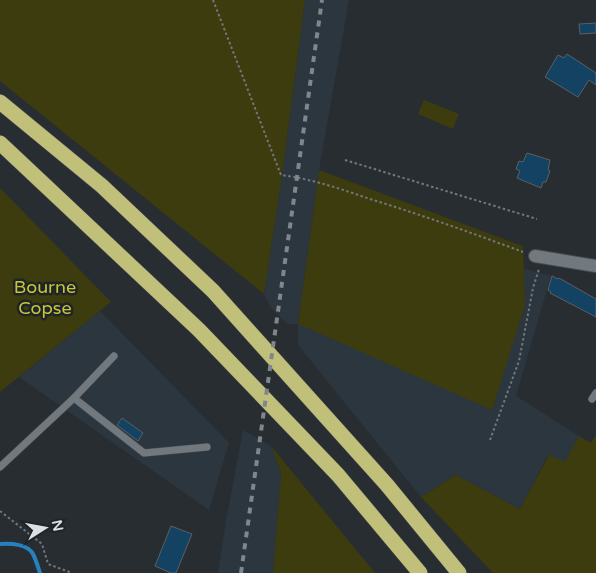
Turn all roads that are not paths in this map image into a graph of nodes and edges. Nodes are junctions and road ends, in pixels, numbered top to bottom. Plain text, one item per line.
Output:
1 (0, 102) edge
2 (0, 143) edge
3 (538, 256) road end
4 (596, 266) edge
5 (114, 356) dead end
6 (74, 398) junction
7 (207, 447) dead end
8 (0, 466) edge
9 (420, 573) edge
10 (460, 573) edge

1 - 10 highway
2 - 9 highway
3 - 4 street
5 - 6 lane
6 - 7 lane
6 - 8 lane

